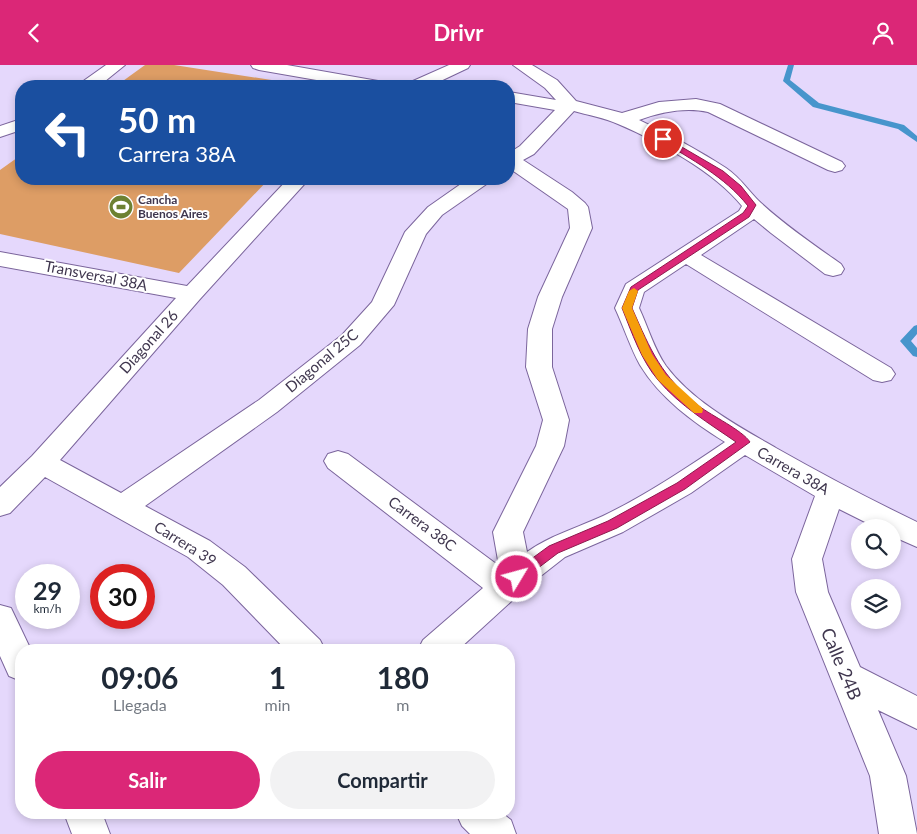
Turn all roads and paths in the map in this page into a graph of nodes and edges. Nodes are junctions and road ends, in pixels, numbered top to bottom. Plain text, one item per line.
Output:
1 (117, 65) edge
2 (259, 65) edge
3 (462, 65) edge
4 (522, 65) edge
5 (96, 80) edge
6 (344, 80) edge
7 (431, 80) edge
8 (515, 98) edge
9 (570, 105) junction
10 (623, 119) junction
11 (15, 126) edge
12 (0, 131) edge
13 (515, 157) edge
14 (515, 164) edge
15 (835, 166) dead end
16 (292, 185) edge
17 (472, 185) edge
18 (752, 205) junction
19 (685, 255) junction
20 (0, 259) edge
21 (834, 269) dead end
22 (192, 294) junction
23 (882, 374) dead end
24 (744, 442) junction
25 (338, 461) dead end
26 (42, 463) junction
27 (830, 493) junction
28 (0, 505) edge
29 (124, 506) junction
30 (917, 535) edge
31 (511, 582) junction
32 (0, 618) edge
33 (302, 644) edge
34 (442, 644) edge
35 (15, 653) edge
36 (847, 677) junction
37 (917, 713) edge
38 (85, 819) edge
39 (481, 819) edge
40 (91, 834) edge
41 (497, 834) edge
42 (898, 834) edge

1 - 5 street
2 - 6 street
3 - 7 street
4 - 9 street
8 - 9 street
9 - 10 street
9 - 13 street
10 - 15 street
10 - 18 street
11 - 12 street
14 - 31 street
16 - 22 street, Diagonal 26
17 - 29 street, Diagonal 25C
18 - 19 street
18 - 21 street
19 - 23 street
19 - 24 street, Carrera 38A
20 - 22 street, Transversal 38A
22 - 26 street, Diagonal 26
24 - 27 street, Carrera 38A
24 - 31 street
25 - 31 street, Carrera 38C
26 - 28 street, Diagonal 26
26 - 29 street, Carrera 39
27 - 30 street, Carrera 38A
27 - 36 street, Calle 24B
29 - 33 street, Carrera 39
31 - 34 street
32 - 35 street
36 - 37 street
36 - 42 street, Calle 24B
38 - 40 street
39 - 41 street

